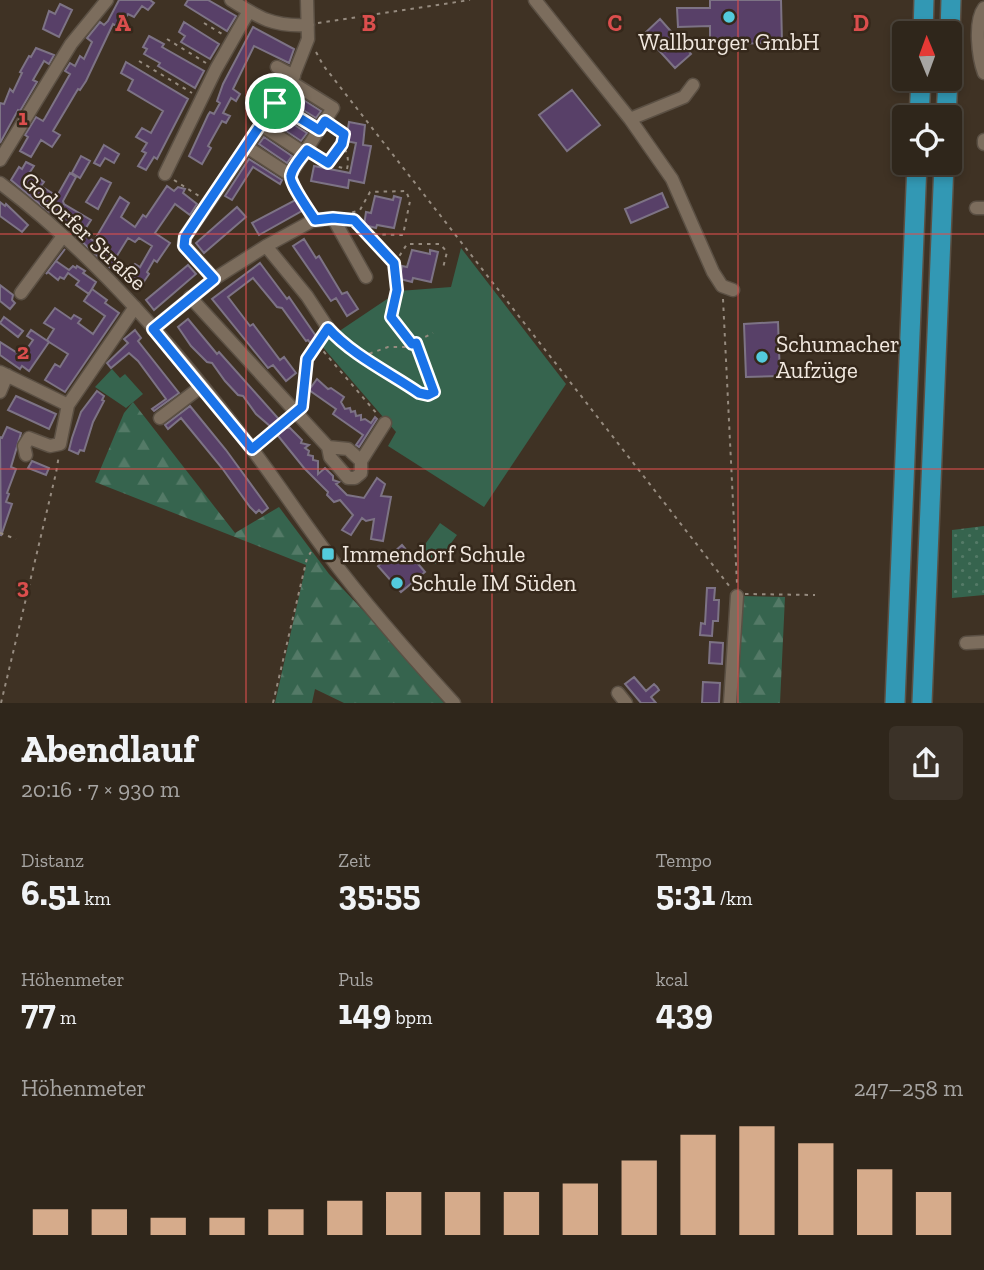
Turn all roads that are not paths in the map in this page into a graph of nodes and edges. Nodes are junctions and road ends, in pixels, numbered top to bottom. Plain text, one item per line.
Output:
1 (107, 0) edge
2 (231, 0) edge
3 (307, 0) edge
4 (535, 0) edge
5 (924, 0) edge
6 (951, 0) edge
7 (984, 8) edge
8 (249, 11) junction
9 (923, 21) edge
10 (950, 21) edge
11 (308, 25) junction
12 (277, 67) dead end
13 (984, 74) edge
14 (292, 79) junction
15 (693, 85) dead end
16 (275, 103) junction
17 (629, 119) junction
18 (261, 125) junction
19 (322, 126) junction
20 (247, 147) junction
21 (305, 151) junction
22 (0, 160) edge
23 (165, 174) road end
24 (917, 175) edge
25 (944, 175) edge
26 (0, 183) edge
27 (63, 236) junction
28 (266, 246) junction
29 (366, 277) dead end
30 (214, 279) junction
31 (728, 288) road end
32 (21, 293) dead end
33 (190, 297) junction
34 (135, 307) junction
35 (328, 328) dead end
36 (153, 329) junction
37 (3, 374) edge
38 (202, 386) junction
39 (0, 392) edge
40 (68, 405) junction
41 (160, 418) dead end
42 (385, 424) road end
43 (328, 447) junction
44 (26, 455) dead end
45 (361, 461) junction
46 (737, 596) road end
47 (984, 642) edge
48 (966, 643) dead end
49 (454, 703) edge
50 (730, 703) edge
51 (895, 703) edge
52 (922, 703) edge

1 - 22 street
2 - 8 street
3 - 11 street
4 - 17 street
5 - 9 highway
6 - 10 highway
7 - 13 street
8 - 11 street
8 - 23 street
11 - 14 street
12 - 14 street
14 - 16 street
14 - 19 street
15 - 17 street
16 - 18 street
16 - 19 street
17 - 31 street
18 - 20 street
18 - 21 street
19 - 21 street
20 - 21 street
20 - 30 street
24 - 51 highway
25 - 52 highway
26 - 27 street, Godorfer Straße
27 - 32 street
27 - 34 street, Godorfer Straße
28 - 29 street
28 - 30 street
28 - 35 street
30 - 33 street
33 - 36 street
33 - 43 street
34 - 36 street, Godorfer Straße
34 - 40 street
36 - 38 street, Godorfer Straße
37 - 39 street
37 - 40 street
38 - 41 street
38 - 49 street, Godorfer Straße
40 - 44 street
42 - 45 street
43 - 45 street
43 - 45 street
46 - 50 street
47 - 48 street

